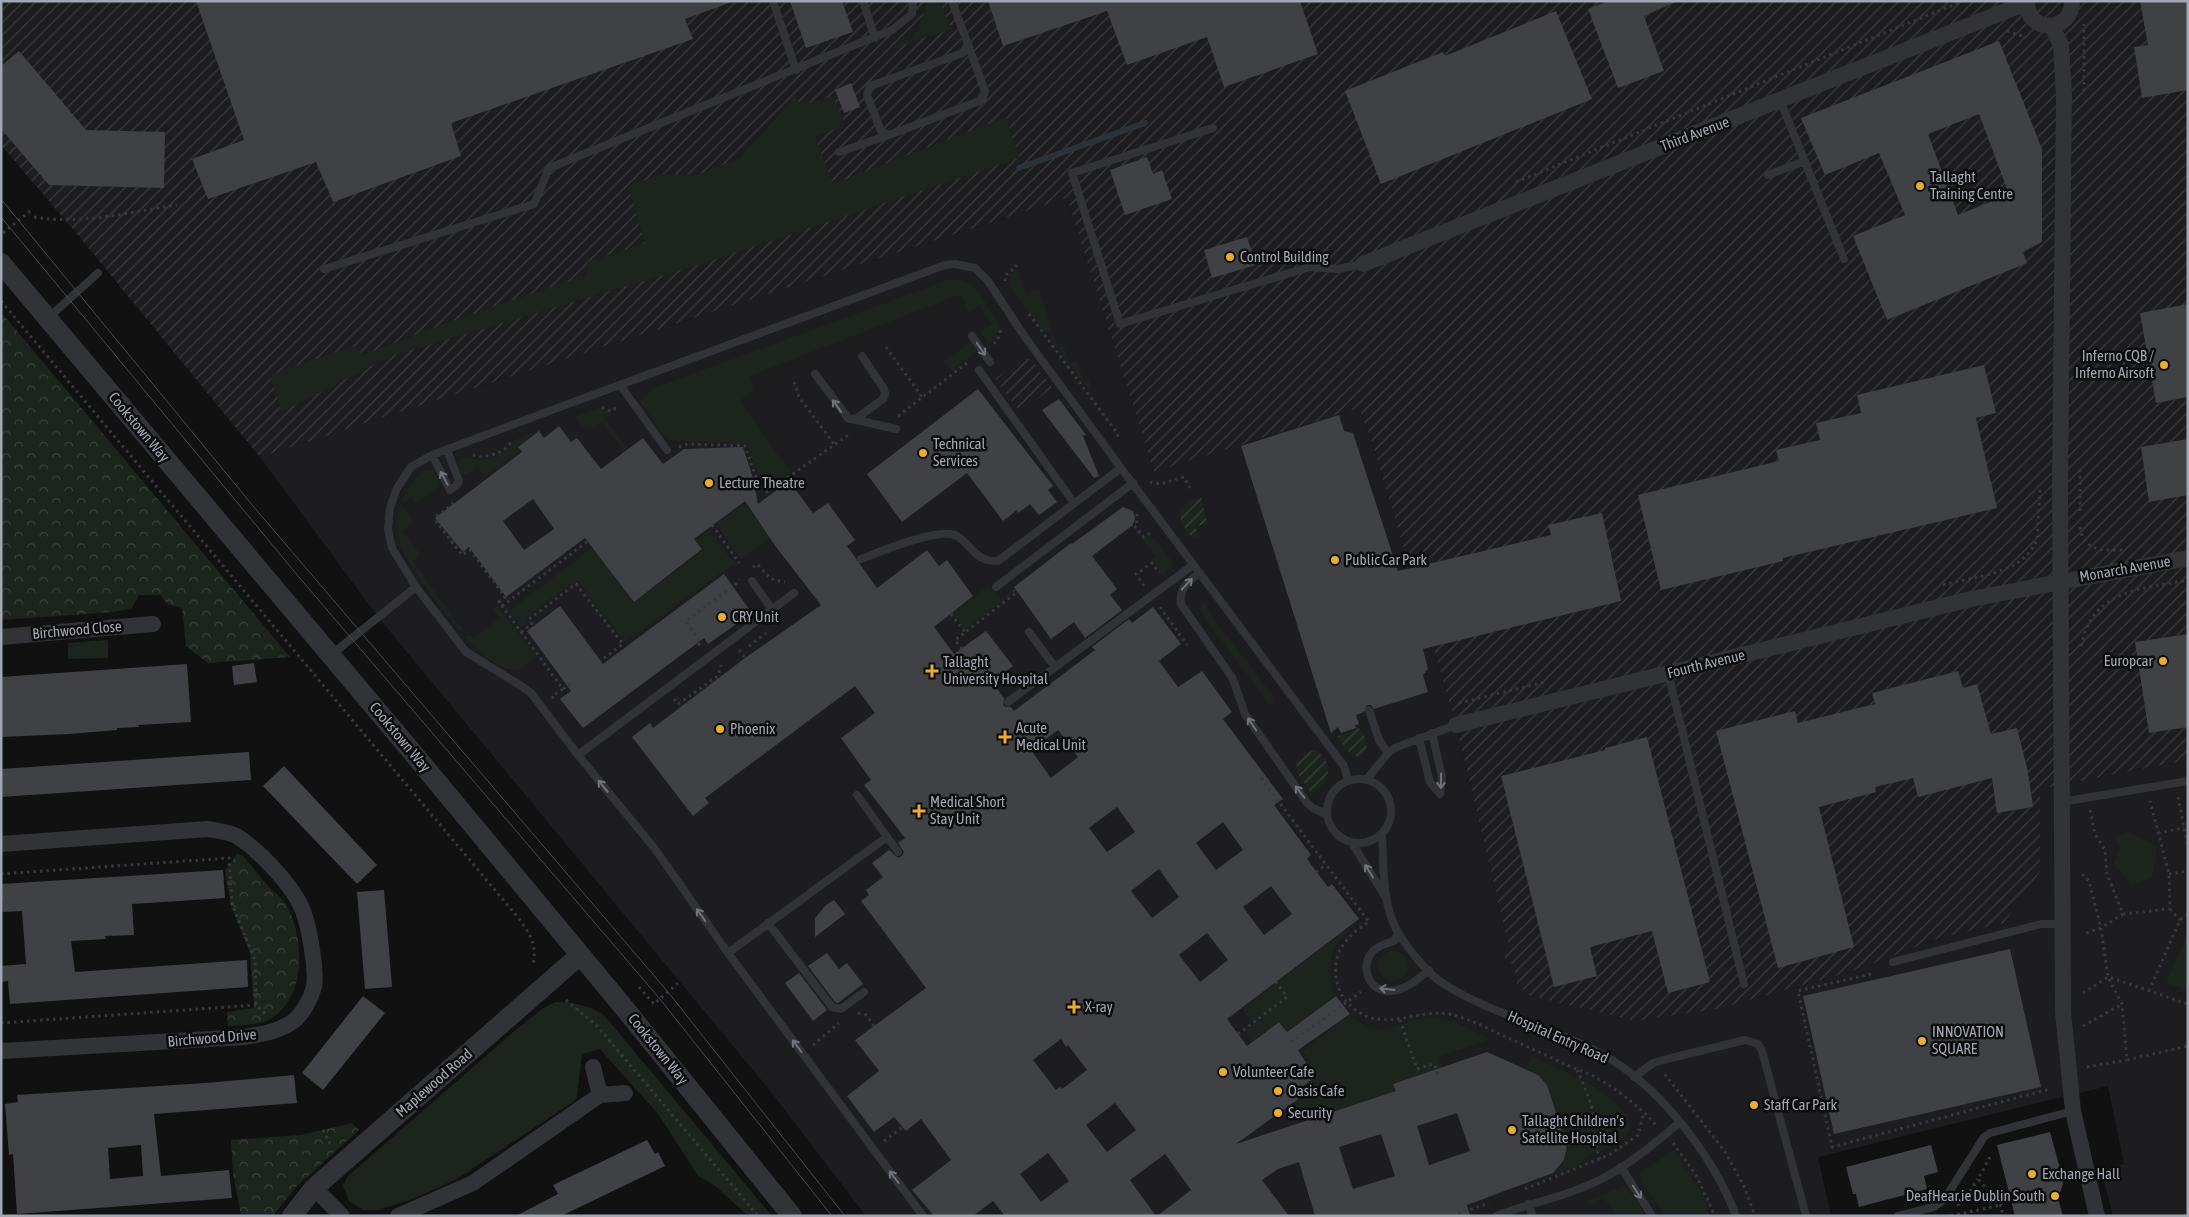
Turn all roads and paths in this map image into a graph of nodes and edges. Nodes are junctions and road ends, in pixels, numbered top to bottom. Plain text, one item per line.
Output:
1 (773, 1) edge
2 (863, 1) edge
3 (914, 1) edge
4 (952, 1) edge
5 (1963, 1) edge
6 (2072, 1) edge
7 (2027, 2) edge
8 (2084, 18) dead end
9 (2052, 26) junction
10 (2002, 32) dead end
11 (875, 38) junction
12 (2030, 40) dead end
13 (968, 44) junction
14 (796, 70) junction
15 (2084, 96) dead end
16 (1780, 100) junction
17 (1213, 128) dead end
18 (889, 135) junction
19 (839, 152) dead end
20 (1805, 161) junction
21 (1768, 175) dead end
22 (1514, 183) dead end
23 (177, 205) dead end
24 (30, 211) dead end
25 (34, 217) dead end
26 (3, 233) dead end
27 (1844, 259) dead end
28 (1, 263) edge
29 (1017, 263) dead end
30 (1363, 264) joint
31 (324, 269) dead end
32 (98, 274) dead end
33 (1006, 284) dead end
34 (1, 301) edge
35 (1026, 311) dead end
36 (48, 318) junction
37 (1001, 324) dead end
38 (972, 336) dead end
39 (886, 347) dead end
40 (982, 352) junction
41 (862, 356) dead end
42 (990, 362) dead end
43 (979, 370) dead end
44 (815, 374) dead end
45 (794, 382) dead end
46 (620, 385) junction
47 (922, 398) junction
48 (632, 402) junction
49 (598, 407) dead end
50 (850, 419) junction
51 (883, 426) junction
52 (896, 429) dead end
53 (514, 438) dead end
54 (834, 444) junction
55 (1121, 444) dead end
56 (447, 450) junction
57 (667, 450) joint
58 (432, 455) junction
59 (451, 460) junction
60 (2080, 461) dead end
61 (1121, 468) junction
62 (1144, 477) dead end
63 (2040, 482) dead end
64 (1132, 483) junction
65 (1190, 488) dead end
66 (458, 500) dead end
67 (1074, 503) junction
68 (1136, 511) dead end
69 (712, 525) dead end
70 (588, 541) dead end
71 (1159, 541) dead end
72 (2108, 550) dead end
73 (2188, 558) edge
74 (861, 559) dead end
75 (739, 563) dead end
76 (1193, 565) junction
77 (746, 572) dead end
78 (1198, 573) junction
79 (741, 576) dead end
80 (1162, 578) dead end
81 (1006, 580) junction
82 (2061, 580) junction
83 (2188, 580) edge
84 (752, 581) dead end
85 (416, 586) junction
86 (1938, 586) dead end
87 (996, 587) dead end
88 (794, 593) joint
89 (1152, 596) junction
90 (502, 606) junction
91 (772, 609) junction
92 (951, 614) dead end
93 (153, 624) dead end
94 (771, 628) dead end
95 (521, 632) junction
96 (965, 632) junction
97 (1029, 632) dead end
98 (1, 637) edge
99 (1187, 645) dead end
100 (694, 648) dead end
101 (962, 648) dead end
102 (2080, 648) dead end
103 (331, 655) junction
104 (733, 655) dead end
105 (727, 660) dead end
106 (600, 661) dead end
107 (1055, 667) junction
108 (1668, 673) junction
109 (1555, 680) dead end
110 (572, 683) dead end
111 (563, 689) junction
112 (666, 689) junction
113 (1008, 702) dead end
114 (1459, 703) dead end
115 (558, 704) dead end
116 (1369, 710) dead end
117 (1456, 725) joint
118 (1432, 733) junction
119 (1419, 738) junction
120 (1388, 753) junction
121 (578, 755) junction
122 (1261, 778) dead end
123 (1367, 779) junction
124 (1348, 780) junction
125 (2188, 781) edge
126 (857, 795) dead end
127 (2178, 797) dead end
128 (2150, 801) dead end
129 (2061, 802) junction
130 (2090, 810) dead end
131 (1326, 814) junction
132 (2184, 828) junction
133 (2158, 832) junction
134 (1382, 834) junction
135 (887, 837) junction
136 (1352, 843) junction
137 (1, 844) edge
138 (2188, 848) edge
139 (898, 852) dead end
140 (1326, 865) junction
141 (2188, 871) edge
142 (1316, 872) dead end
143 (1, 874) edge
144 (2082, 874) dead end
145 (2169, 874) junction
146 (1386, 899) junction
147 (2170, 909) junction
148 (2123, 914) junction
149 (2188, 914) edge
150 (2180, 920) junction
151 (768, 922) junction
152 (2061, 924) junction
153 (2101, 928) junction
154 (1398, 933) junction
155 (2083, 934) dead end
156 (728, 953) junction
157 (580, 955) junction
158 (1893, 962) dead end
159 (533, 965) dead end
160 (1428, 970) junction
161 (1871, 974) dead end
162 (2108, 978) junction
163 (1276, 982) dead end
164 (678, 983) dead end
165 (1372, 984) junction
166 (1744, 984) dead end
167 (639, 987) dead end
168 (2149, 991) junction
169 (864, 992) dead end
170 (2083, 993) dead end
171 (566, 1000) dead end
172 (1346, 1003) junction
173 (2122, 1004) junction
174 (2188, 1004) edge
175 (256, 1005) junction
176 (851, 1012) dead end
177 (269, 1019) dead end
178 (844, 1019) dead end
179 (1400, 1020) junction
180 (1, 1023) edge
181 (874, 1026) dead end
182 (2083, 1026) dead end
183 (1238, 1034) dead end
184 (1292, 1042) dead end
185 (2188, 1046) edge
186 (1, 1051) edge
187 (802, 1052) junction
188 (2127, 1060) junction
189 (2087, 1067) dead end
190 (593, 1068) dead end
191 (1577, 1069) junction
192 (1594, 1076) dead end
193 (1439, 1077) dead end
194 (1634, 1077) junction
195 (2050, 1089) dead end
196 (626, 1093) dead end
197 (600, 1095) junction
198 (2073, 1111) junction
199 (1644, 1112) dead end
200 (1680, 1122) junction
201 (902, 1128) dead end
202 (323, 1130) dead end
203 (331, 1146) dead end
204 (874, 1149) junction
205 (1991, 1155) dead end
206 (1600, 1159) junction
207 (1621, 1167) junction
208 (314, 1188) junction
209 (1522, 1191) dead end
210 (1493, 1202) dead end
211 (1528, 1204) junction
212 (2001, 1205) junction
213 (292, 1216) edge
214 (342, 1216) edge
215 (398, 1216) edge
216 (758, 1216) edge
217 (792, 1216) edge
218 (923, 1216) edge
219 (1452, 1216) edge
220 (1496, 1216) edge
221 (1533, 1216) edge
222 (1652, 1216) edge
223 (1736, 1216) edge
224 (1806, 1216) edge
225 (1898, 1216) edge
226 (1951, 1216) edge
227 (2002, 1216) edge
228 (2097, 1216) edge

1 - 14 lane
2 - 11 lane
3 - 11 lane
4 - 13 lane
5 - 22 path
6 - 9 street
7 - 9 street
7 - 16 street, Third Avenue
8 - 15 path
9 - 82 street
10 - 12 path
11 - 14 lane
13 - 18 lane
13 - 18 lane
14 - 31 lane
16 - 20 lane
16 - 30 street, Third Avenue
17 - 30 lane
18 - 19 lane
20 - 21 lane
20 - 27 lane
23 - 25 path
24 - 26 path
28 - 36 street, Cookstown Way
29 - 33 path
32 - 36 lane
34 - 159 path
35 - 55 path
36 - 103 street, Cookstown Way
37 - 40 path
38 -> 40 lane
39 - 47 path
40 - 42 lane
40 - 47 path
41 - 50 lane
43 - 67 lane
50 -> 44 lane
45 - 54 path
46 - 48 lane
46 - 56 lane
46 - 61 lane
47 - 51 path
48 - 49 path
48 - 57 lane
50 - 51 lane
51 - 52 lane
51 - 54 path
53 - 59 path
54 - 57 path
56 - 58 lane
56 - 59 lane
59 -> 58 lane
58 - 85 lane
60 - 72 path
61 - 64 lane
61 - 67 lane
62 - 65 path
63 - 86 path
64 - 76 lane
64 - 81 lane
66 - 90 path
67 - 74 lane
68 - 71 path
69 - 75 path
70 - 90 path
73 - 82 street, Monarch Avenue
76 - 78 lane
76 - 89 lane
77 - 88 path
78 - 124 lane
131 -> 78 lane
79 - 100 path
80 - 89 path
81 - 87 lane
81 - 96 path
82 - 108 street, Fourth Avenue
82 - 129 street
83 - 102 path
84 - 91 lane
85 - 103 lane
85 - 121 lane
88 - 91 lane
89 - 99 path
89 - 107 lane
90 - 95 path
91 - 112 lane
92 - 96 path
93 - 98 street, Birchwood Close
94 - 104 path
95 - 106 path
95 - 111 path
96 - 101 path
97 - 107 lane
103 - 157 street, Cookstown Way
105 - 112 path
107 - 113 lane
108 - 117 street, Fourth Avenue
108 - 166 lane
109 - 114 path
110 - 111 path
111 - 115 path
112 - 121 lane
116 - 120 lane
117 - 118 lane, Fourth Avenue
118 - 119 lane, Fourth Avenue
118 -> 119 lane
119 - 120 lane, Fourth Avenue
120 - 123 lane, Fourth Avenue
156 -> 121 lane
122 - 140 path
123 - 124 lane
123 - 134 lane
124 - 131 lane
125 - 129 lane
126 - 135 lane
127 - 132 path
128 - 133 path
129 - 152 street
130 - 148 path
131 - 136 lane
132 - 133 path
132 - 138 path
133 - 145 path
134 - 136 lane
134 - 146 lane, Hospital Entry Road
135 - 139 lane
135 - 151 lane
146 -> 136 lane, Hospital Entry Road
137 - 186 street, Birchwood Drive
140 - 142 path
140 - 172 path
141 - 145 path
143 - 175 path
144 - 153 path
145 - 147 path
146 - 154 lane, Hospital Entry Road
147 - 148 path
147 - 150 path
148 - 153 path
149 - 150 path
150 - 168 path
151 - 156 lane
151 - 169 lane
152 - 158 lane
152 - 198 street
153 - 155 path
153 - 162 path
154 - 160 lane, Hospital Entry Road
154 - 165 lane
187 -> 156 lane
157 - 208 street, Maplewood Road
157 - 217 street, Cookstown Way
160 -> 165 lane
160 - 194 lane, Hospital Entry Road
161 - 195 path
162 - 168 path
162 - 170 path
162 - 173 path
163 - 183 path
164 - 167 path
165 - 172 path
168 - 174 path
171 - 216 path
172 - 179 path
172 - 184 path
173 - 182 path
173 - 188 path
175 - 177 path
175 - 180 path
176 - 181 path
178 - 187 path
179 - 191 path
179 - 193 path
185 - 188 path
187 - 204 lane
188 - 189 path
190 - 197 street
191 - 192 path
191 - 206 path
194 - 200 lane, Hospital Entry Road
194 - 224 lane
196 - 197 street
197 - 215 street
198 - 225 lane
198 - 228 street
199 - 206 path
200 - 207 lane
200 - 223 lane, Hospital Entry Road
201 - 204 path
202 - 203 path
218 -> 204 lane
205 - 212 path
206 - 209 path
207 - 211 lane
207 -> 222 lane
208 - 213 street, Maplewood Road
208 - 214 street
210 - 219 path
211 - 220 lane
211 - 221 lane
212 - 226 path
212 - 227 path

